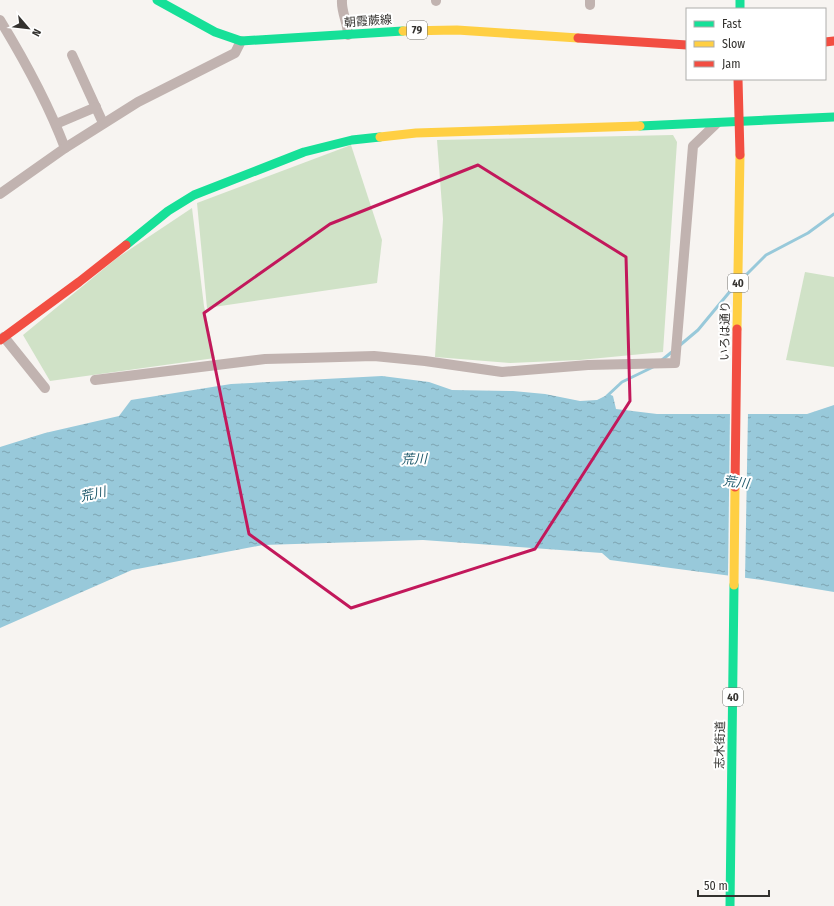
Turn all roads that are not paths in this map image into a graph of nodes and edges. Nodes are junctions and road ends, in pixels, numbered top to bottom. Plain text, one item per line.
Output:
1 (157, 0) edge
2 (342, 0) edge
3 (0, 20) edge
4 (348, 35) junction
5 (241, 41) junction
6 (686, 45) edge
7 (72, 55) dead end
8 (738, 80) edge
9 (96, 107) junction
10 (834, 117) edge
11 (717, 123) junction
12 (56, 124) junction
13 (103, 124) junction
14 (65, 148) junction
15 (0, 194) edge
16 (2, 338) edge
17 (95, 380) dead end
18 (44, 388) dead end
19 (736, 487) joint
20 (730, 906) edge

1 - 5 main road, 朝霞蕨線 / 79
2 - 4 street
3 - 12 street
4 - 5 main road, 朝霞蕨線 / 79
4 - 6 main road, 朝霞蕨線 / 79
5 - 13 street
7 - 9 street
8 - 19 main road, いろは通り / 40, bridge
9 - 12 street
9 - 13 street
10 - 11 main road
11 - 16 main road
11 - 17 street
12 - 14 street
13 - 14 street
14 - 15 street
16 - 18 street
19 - 20 main road, 志木街道 / 40

